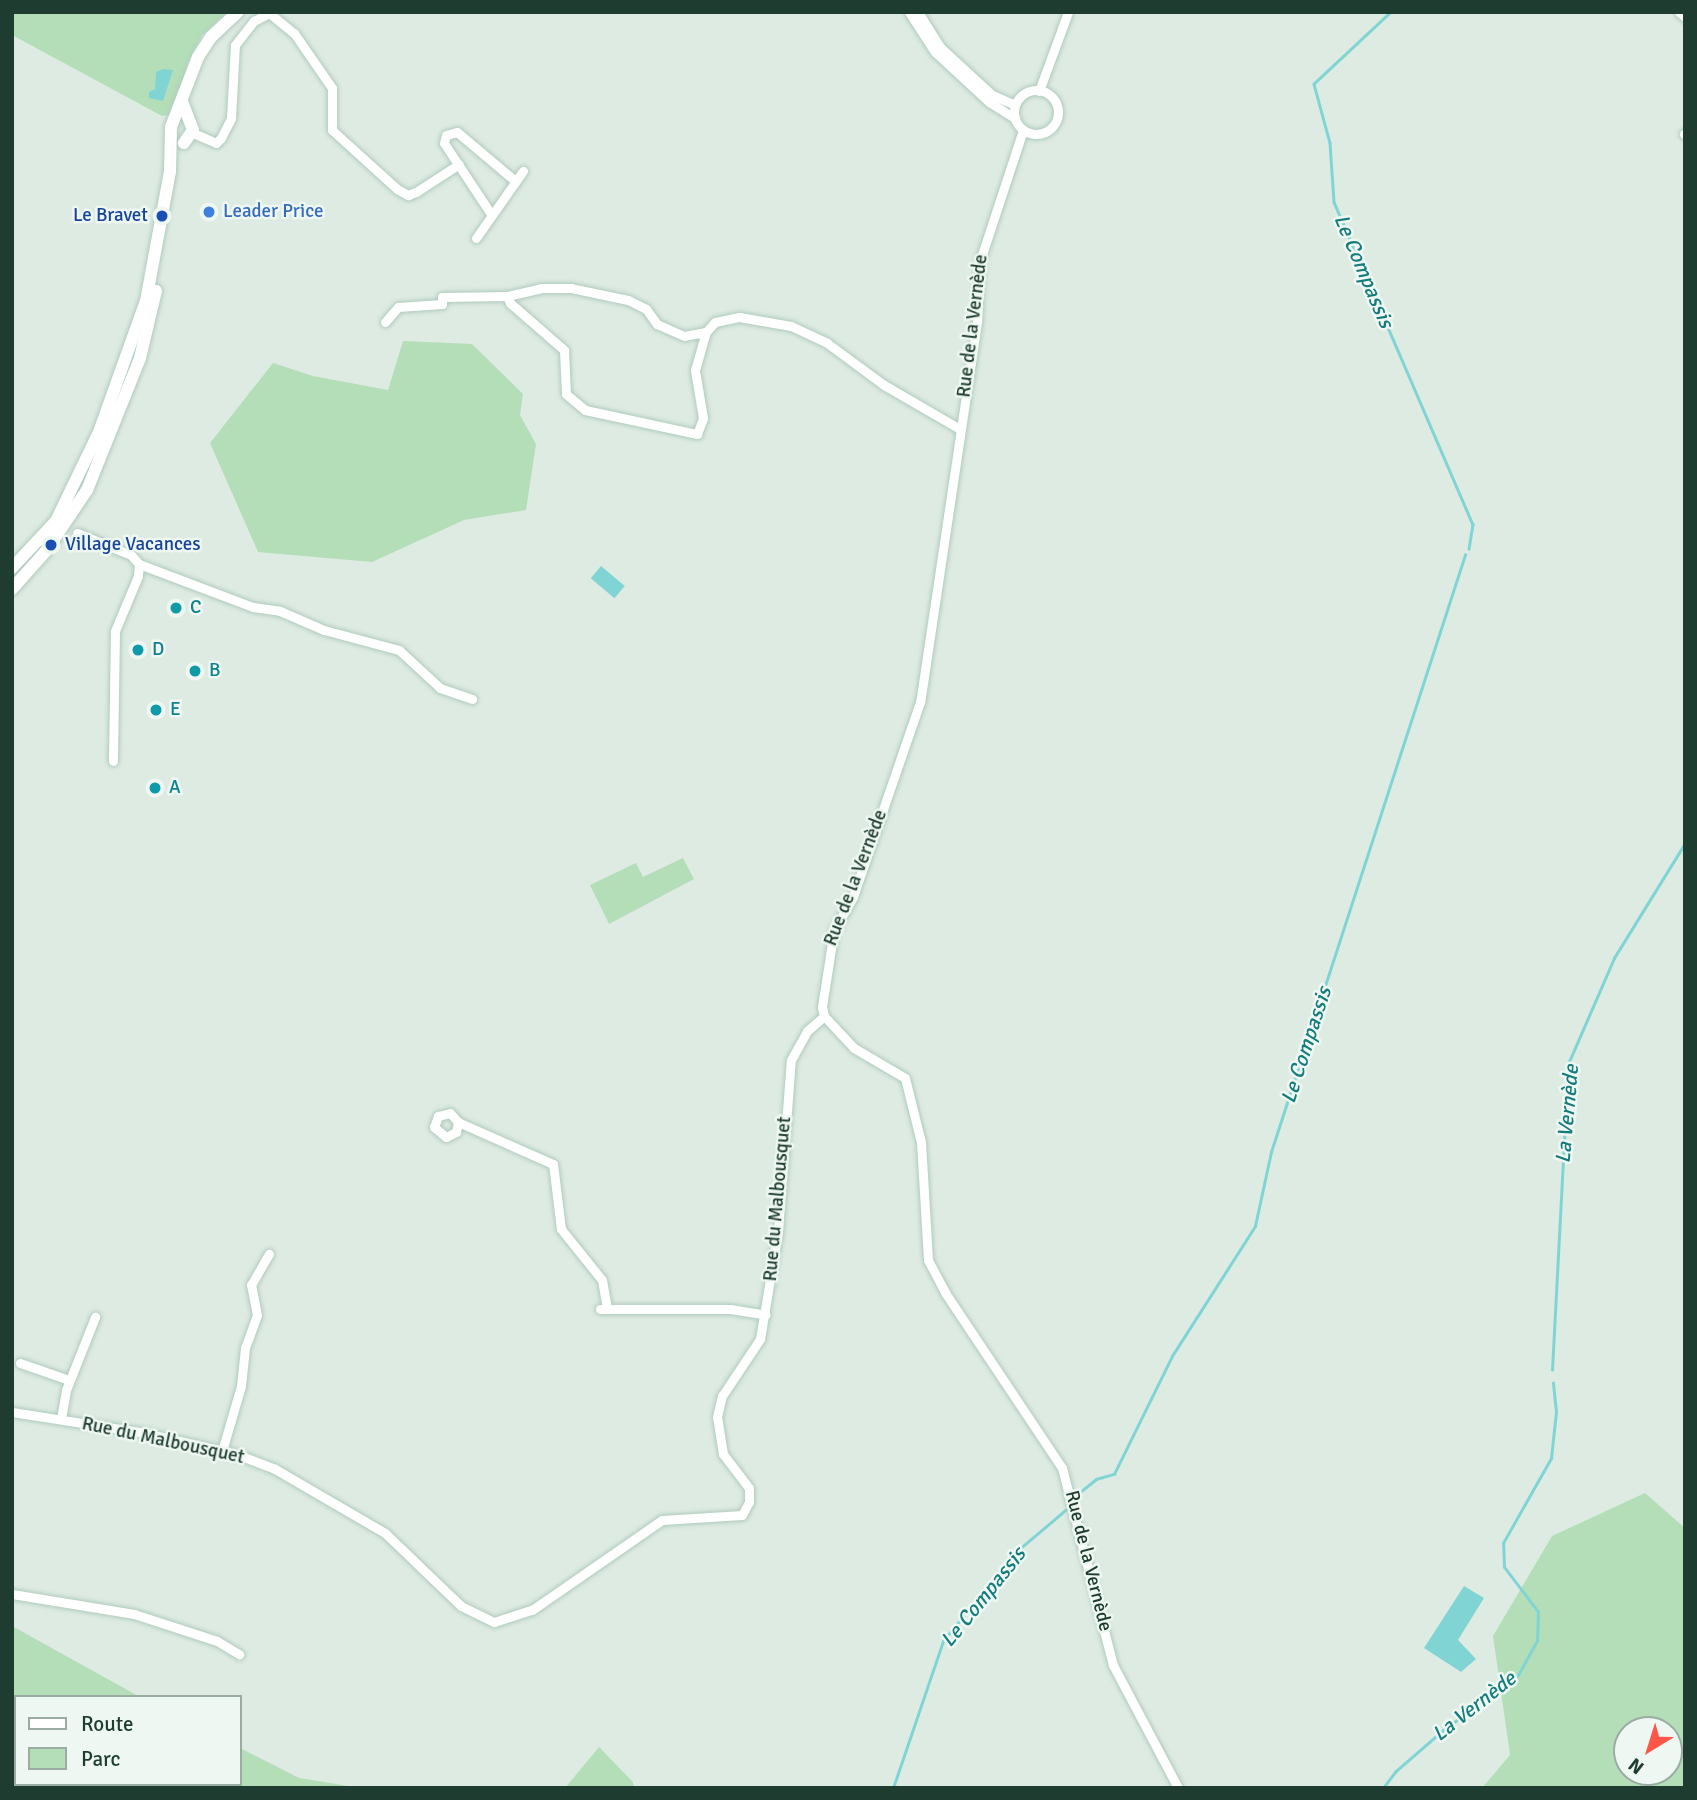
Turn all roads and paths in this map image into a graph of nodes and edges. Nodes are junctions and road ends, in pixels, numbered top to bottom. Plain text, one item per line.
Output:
1 (238, 12) edge
2 (909, 12) edge
3 (918, 12) edge
4 (1068, 12) edge
5 (1679, 12) edge
6 (1685, 17) edge
7 (1039, 91) junction
8 (183, 104) junction
9 (1016, 105) junction
10 (1015, 118) junction
11 (173, 129) junction
12 (1023, 130) junction
13 (189, 133) junction
14 (458, 164) junction
15 (523, 171) dead end
16 (514, 180) junction
17 (491, 214) junction
18 (476, 238) dead end
19 (507, 296) junction
20 (385, 322) dead end
21 (706, 332) junction
22 (960, 429) junction
23 (77, 533) dead end
24 (139, 564) junction
25 (12, 568) edge
26 (12, 589) edge
27 (472, 698) dead end
28 (113, 761) dead end
29 (824, 1016) junction
30 (458, 1122) dead end
31 (269, 1254) dead end
32 (766, 1314) junction
33 (95, 1317) dead end
34 (20, 1363) dead end
35 (69, 1380) junction
36 (12, 1412) edge
37 (61, 1419) junction
38 (222, 1451) junction
39 (12, 1594) edge
40 (239, 1654) dead end
41 (1178, 1788) edge

1 - 8 main road
2 - 10 street
3 - 9 street
4 - 7 street
5 - 6 street
7 - 9 street
7 - 12 street
8 - 11 main road
8 - 13 main road
9 - 10 street
10 - 12 street
11 - 13 main road
11 - 13 main road
11 - 25 main road
12 - 22 street, Rue de la Vernède
13 - 14 street
13 - 26 main road
14 - 16 street
14 - 17 street
15 - 16 street
16 - 17 street
17 - 18 street
19 - 20 street
19 - 21 street
19 - 21 street
21 - 22 street
22 - 29 street, Rue de la Vernède
23 - 24 street
24 - 27 street
24 - 28 street
29 - 32 street, Rue du Malbousquet
29 - 41 street, Rue de la Vernède
30 - 32 street
31 - 38 street
32 - 38 street, Rue du Malbousquet
33 - 35 street
34 - 35 street
35 - 37 street
36 - 37 street, Rue du Malbousquet
37 - 38 street, Rue du Malbousquet
39 - 40 street

